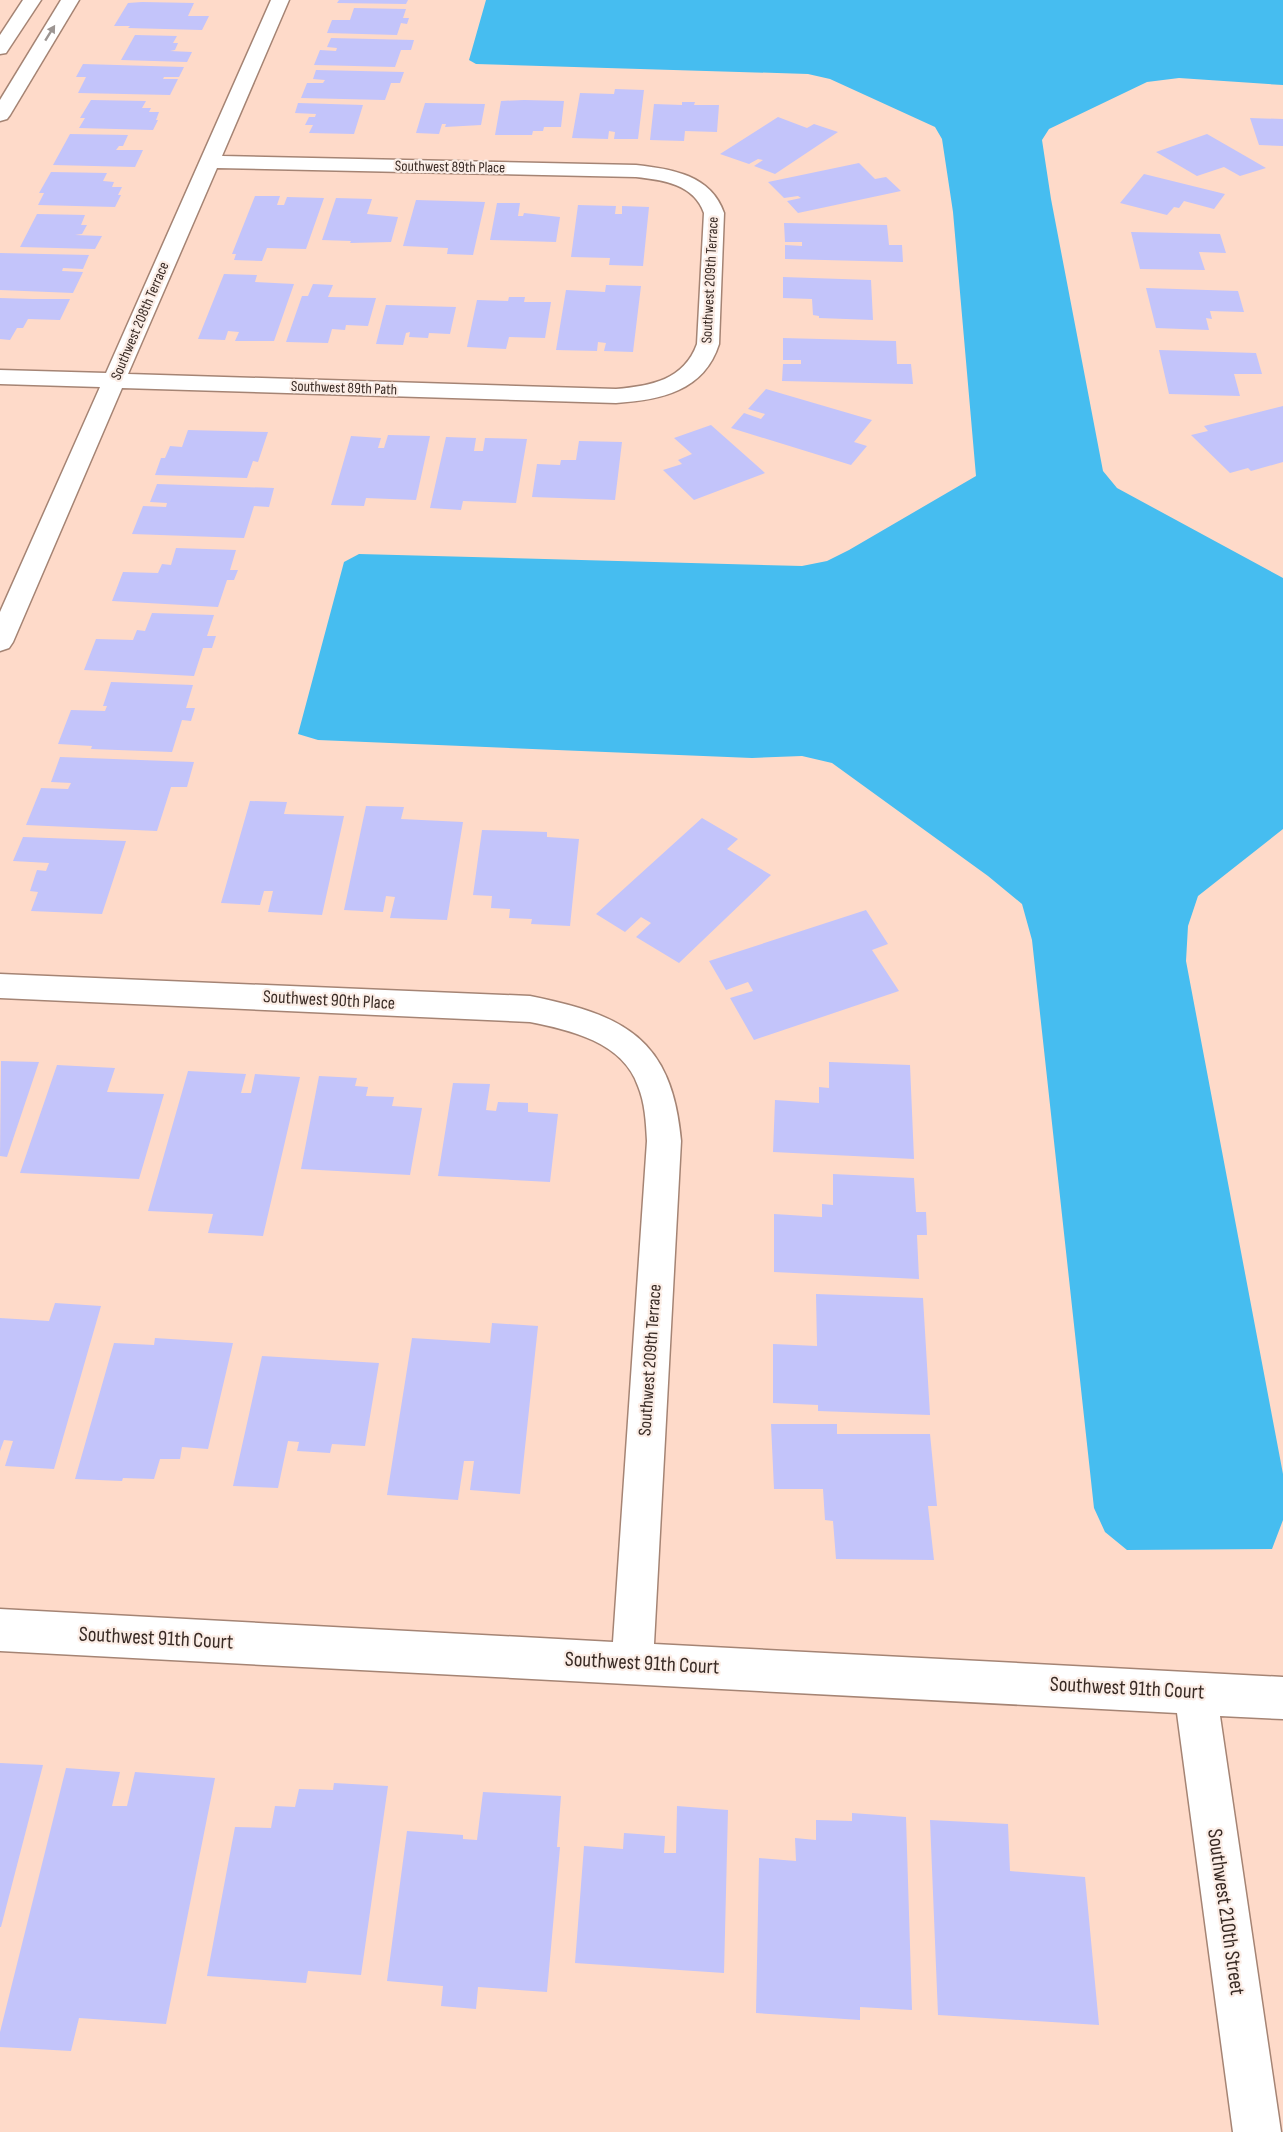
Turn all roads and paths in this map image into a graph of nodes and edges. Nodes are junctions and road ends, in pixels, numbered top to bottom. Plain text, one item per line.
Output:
1 (32, 0) edge
2 (70, 0) edge
3 (280, 0) edge
4 (0, 50) edge
5 (0, 115) edge
6 (208, 162) junction
7 (691, 184) joint
8 (0, 377) edge
9 (685, 378) joint
10 (115, 380) junction
11 (0, 642) edge
12 (0, 986) edge
13 (643, 1062) joint
14 (0, 1630) edge
15 (632, 1662) junction
16 (1195, 1692) junction
17 (1283, 1698) edge
18 (1257, 2132) edge

1 - 4 street
5 -> 2 street
3 - 6 street, Southwest 208th Terrace
6 - 7 street, Southwest 89th Place
6 - 10 street, Southwest 208th Terrace
7 - 9 street, Southwest 209th Terrace
8 - 10 street, Southwest 89th Path
9 - 10 street, Southwest 89th Path
10 - 11 street, Southwest 208th Terrace
12 - 13 street, Southwest 90th Place
13 - 15 street, Southwest 209th Terrace
14 - 15 street, Southwest 91th Court
15 - 16 street, Southwest 91th Court
16 - 17 street, Southwest 91th Court
16 - 18 street, Southwest 210th Street

